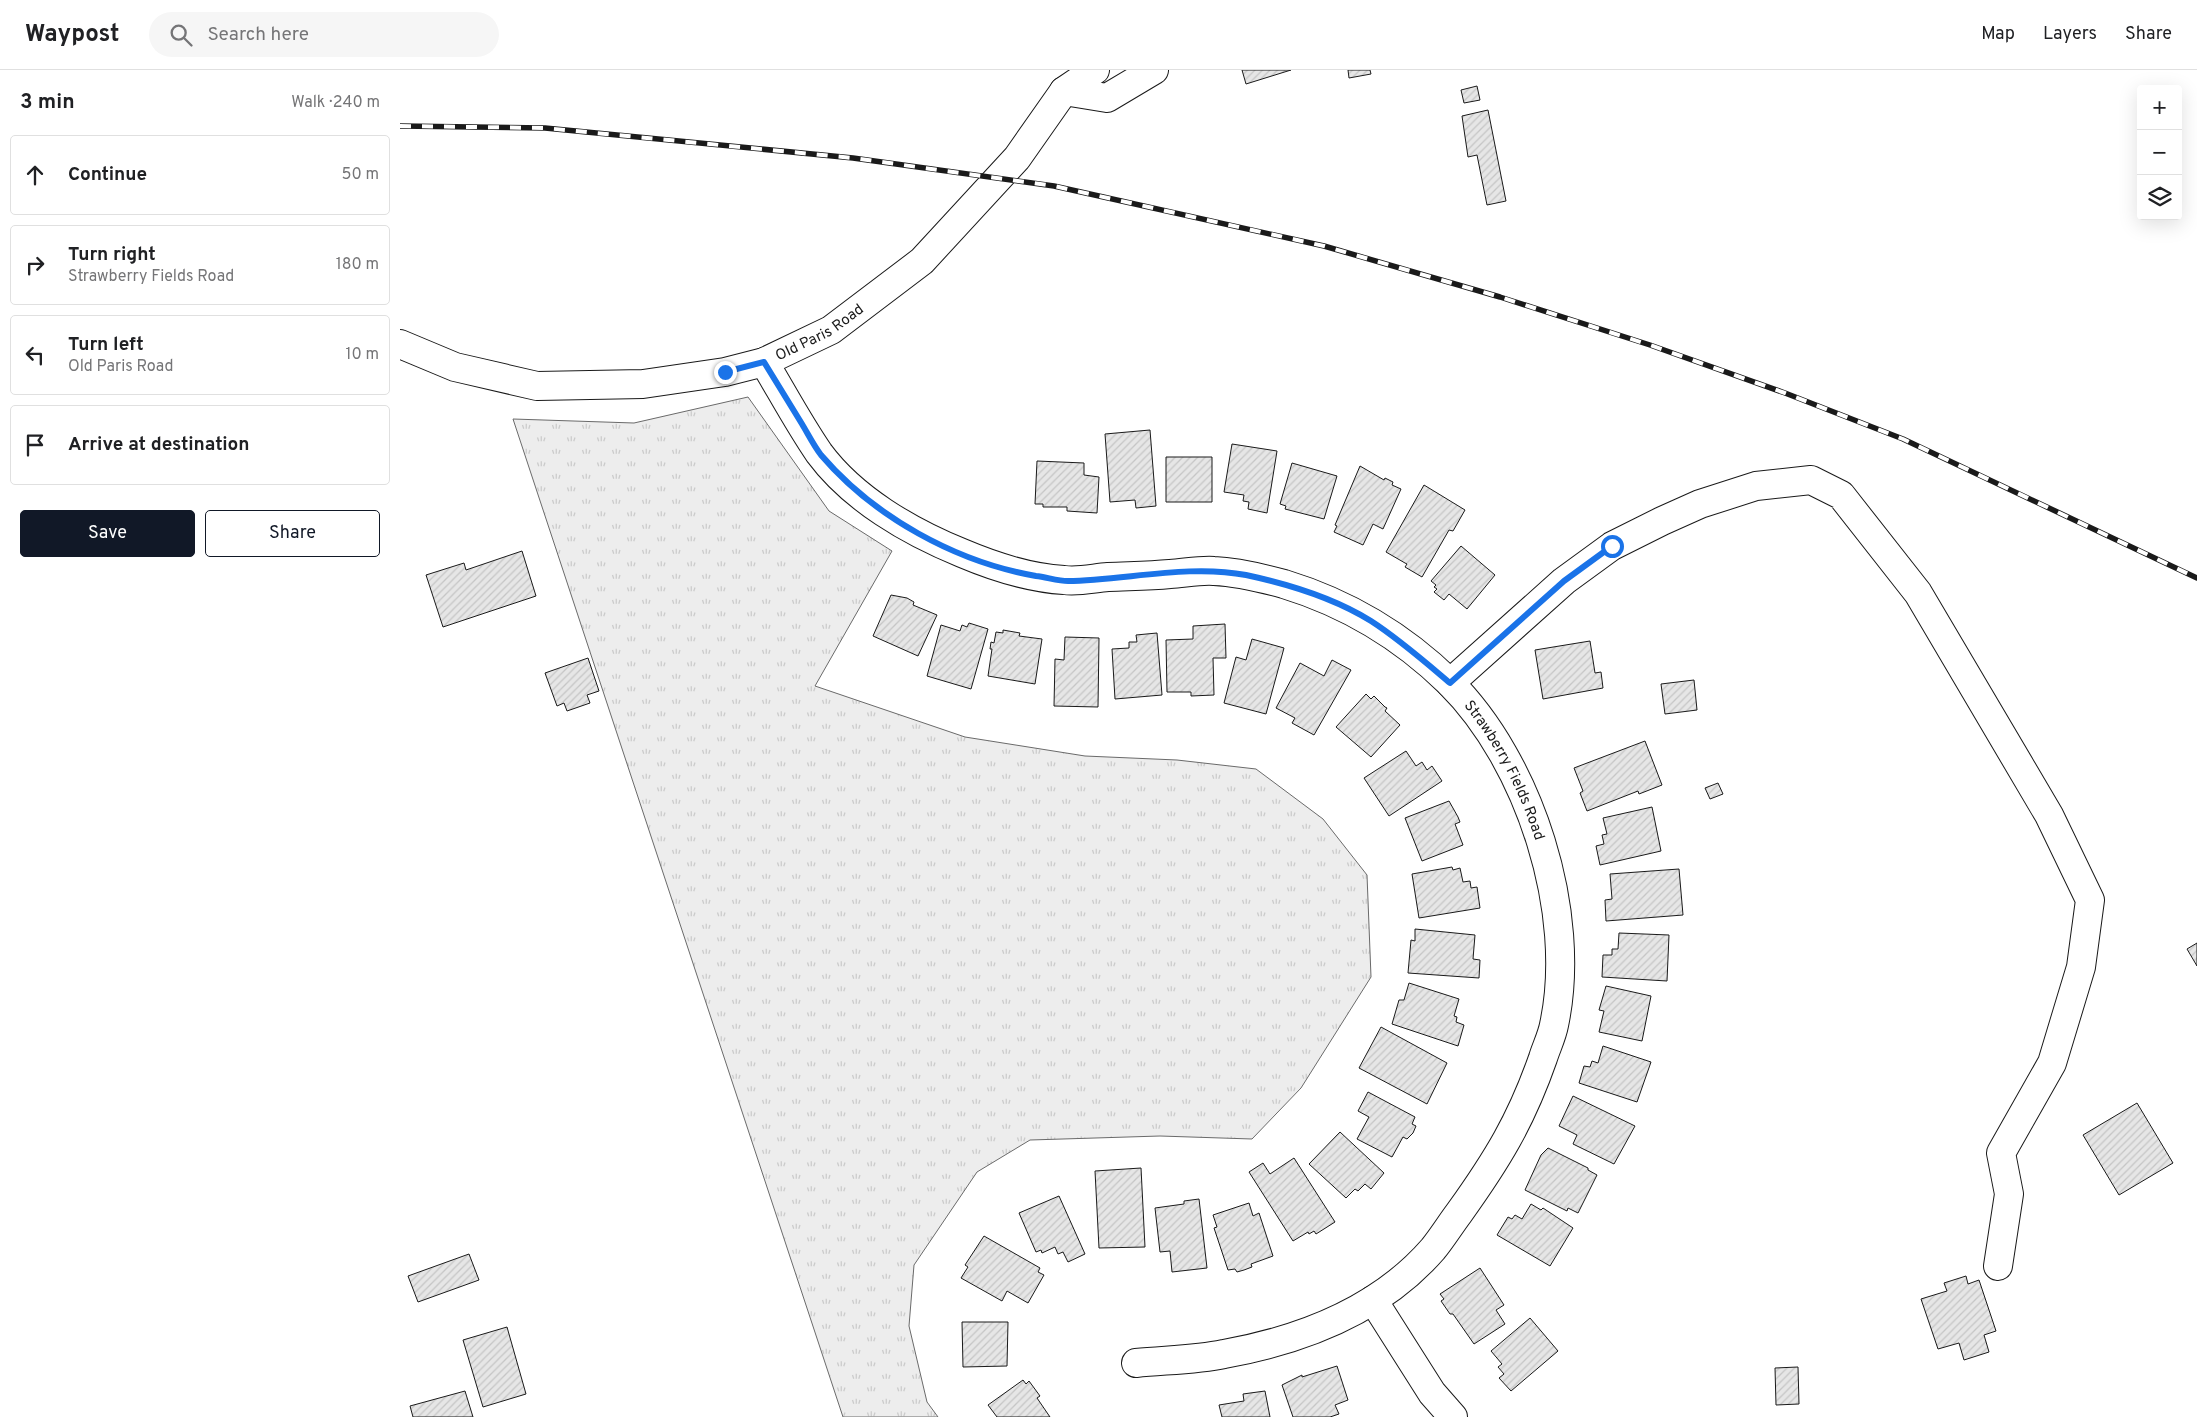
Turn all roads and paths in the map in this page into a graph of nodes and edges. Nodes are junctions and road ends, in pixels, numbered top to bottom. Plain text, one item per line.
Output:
1 (1095, 70) edge
2 (1154, 70) edge
3 (1065, 77) edge
4 (400, 344) edge
5 (764, 362) junction
6 (1450, 683) junction
7 (1998, 1266) dead end
8 (1373, 1300) junction
9 (1136, 1363) dead end
10 (1453, 1417) edge

1 - 3 street, Old Paris Road
2 - 3 street
3 - 5 street, Old Paris Road
4 - 5 street, Old Paris Road
5 - 6 street, Strawberry Fields Road
6 - 7 street
6 - 8 street, Strawberry Fields Road
8 - 9 street, Strawberry Fields Road
8 - 10 street

